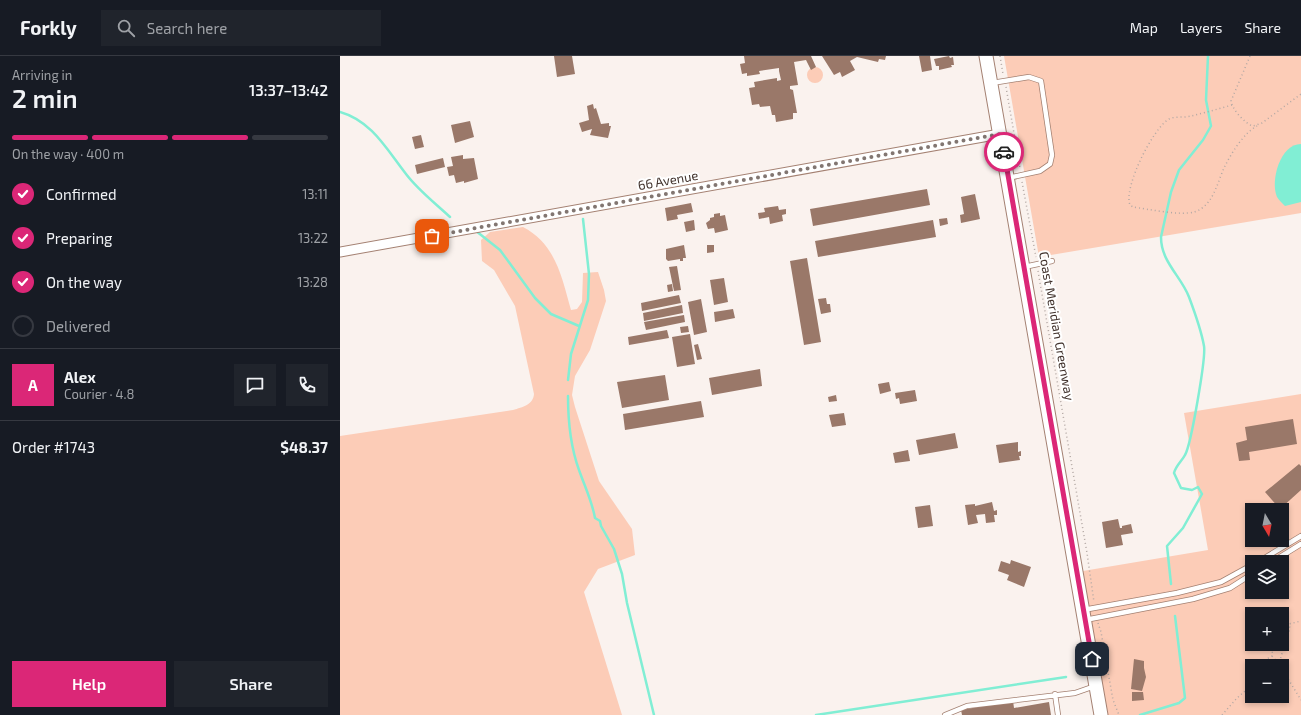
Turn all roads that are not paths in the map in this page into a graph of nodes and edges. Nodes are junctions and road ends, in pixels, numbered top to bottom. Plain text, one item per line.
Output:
1 (986, 56) edge
2 (991, 83) junction
3 (1000, 134) junction
4 (1015, 177) junction
5 (340, 252) edge
6 (1052, 261) dead end
7 (1024, 267) junction
8 (1301, 536) edge
9 (1301, 544) edge
10 (1270, 555) edge
11 (1283, 555) edge
12 (1245, 569) edge
13 (1245, 578) edge
14 (1084, 615) junction
15 (1096, 686) junction
16 (1055, 694) junction
17 (945, 715) edge
18 (1058, 715) edge
19 (1101, 715) edge

1 - 2 main road
2 - 3 main road
2 - 4 lane
3 - 4 main road
3 - 5 street, 66 Avenue
4 - 7 main road
6 - 7 lane
7 - 14 main road
8 - 10 lane
9 - 11 lane
12 - 14 lane
13 - 14 lane
14 - 15 main road
15 - 16 lane
15 - 19 main road
16 - 17 lane
16 - 18 lane

